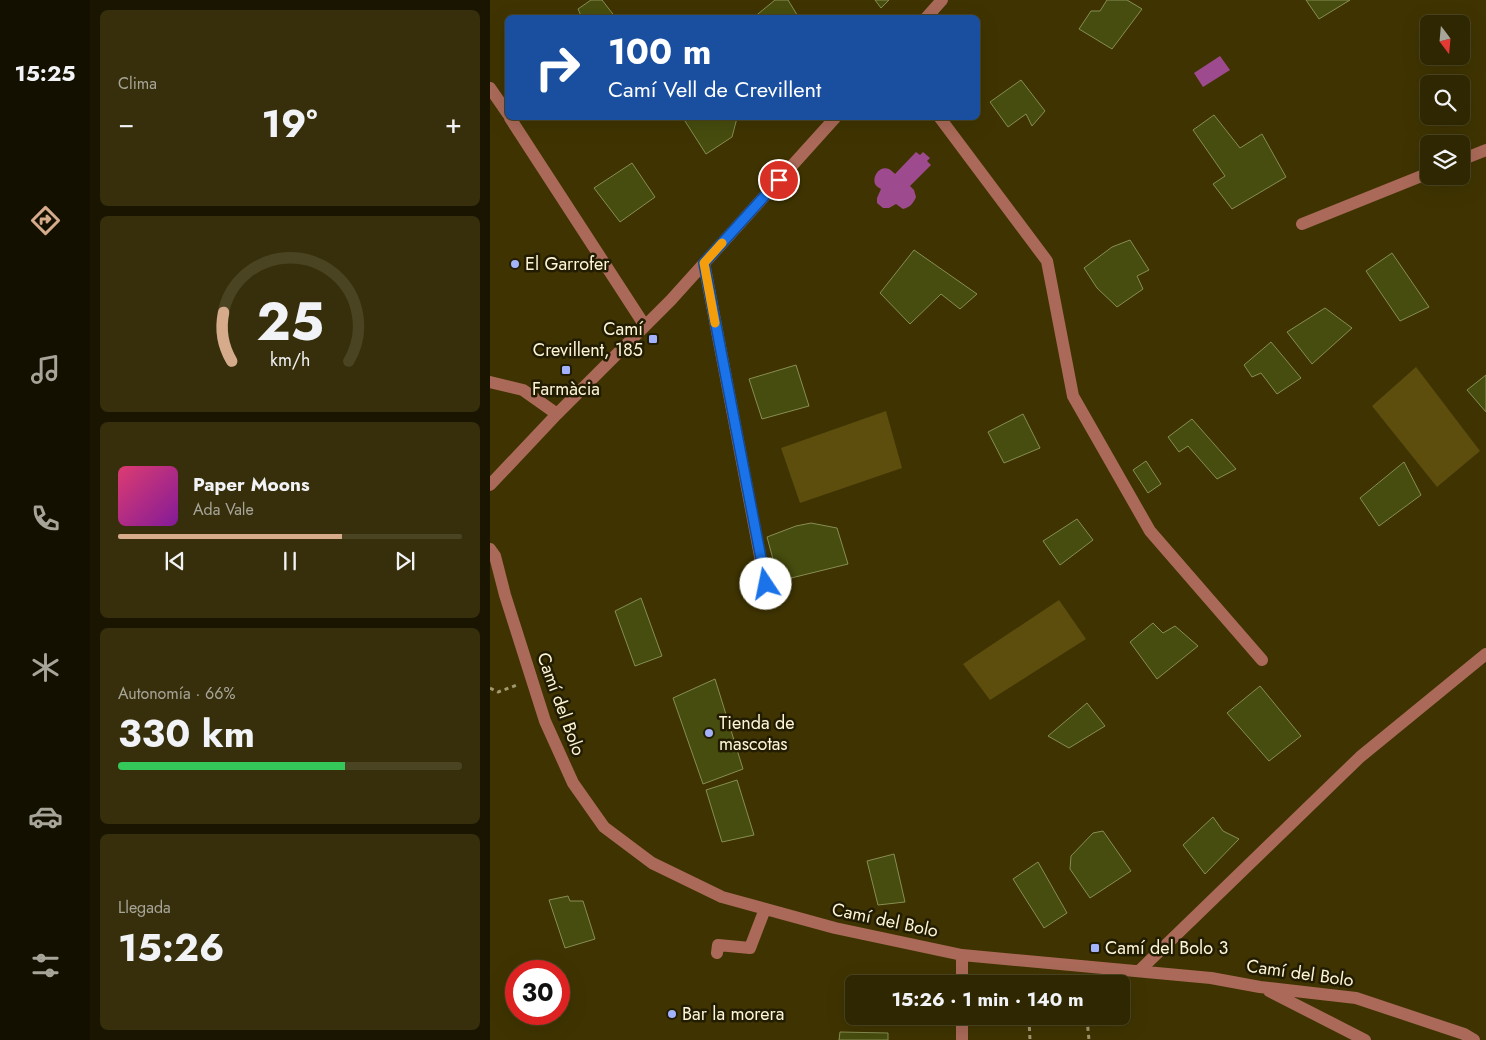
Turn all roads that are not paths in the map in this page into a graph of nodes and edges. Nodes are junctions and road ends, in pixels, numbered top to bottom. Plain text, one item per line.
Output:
1 (942, 0) edge
2 (929, 15) edge
3 (490, 88) edge
4 (505, 110) edge
5 (511, 120) edge
6 (833, 120) edge
7 (941, 120) edge
8 (1486, 150) edge
9 (1470, 156) edge
10 (1420, 177) edge
11 (1302, 224) dead end
12 (704, 263) junction
13 (645, 326) junction
14 (490, 382) edge
15 (557, 414) junction
16 (510, 463) junction
17 (490, 470) edge
18 (490, 485) edge
19 (490, 549) edge
20 (769, 603) dead end
21 (1486, 654) edge
22 (1262, 660) dead end
23 (765, 909) junction
24 (717, 953) dead end
25 (962, 955) junction
26 (1139, 971) junction
27 (962, 975) edge
28 (1260, 987) junction
29 (962, 1025) edge
30 (962, 1040) edge
31 (1365, 1040) edge
32 (1474, 1040) edge

1 - 2 street
3 - 4 street
5 - 13 street
6 - 12 street
7 - 22 street
8 - 9 street
10 - 11 street
12 - 13 street
12 - 20 street
13 - 15 street
14 - 15 street
15 - 16 street
16 - 17 street
16 - 18 street
19 - 23 street, Camí del Bolo
21 - 26 street
23 - 24 street
23 - 25 street, Camí del Bolo
25 - 26 street, Camí del Bolo
25 - 27 street
26 - 28 street, Camí del Bolo
28 - 31 street
28 - 32 street, Camí del Bolo
29 - 30 street

